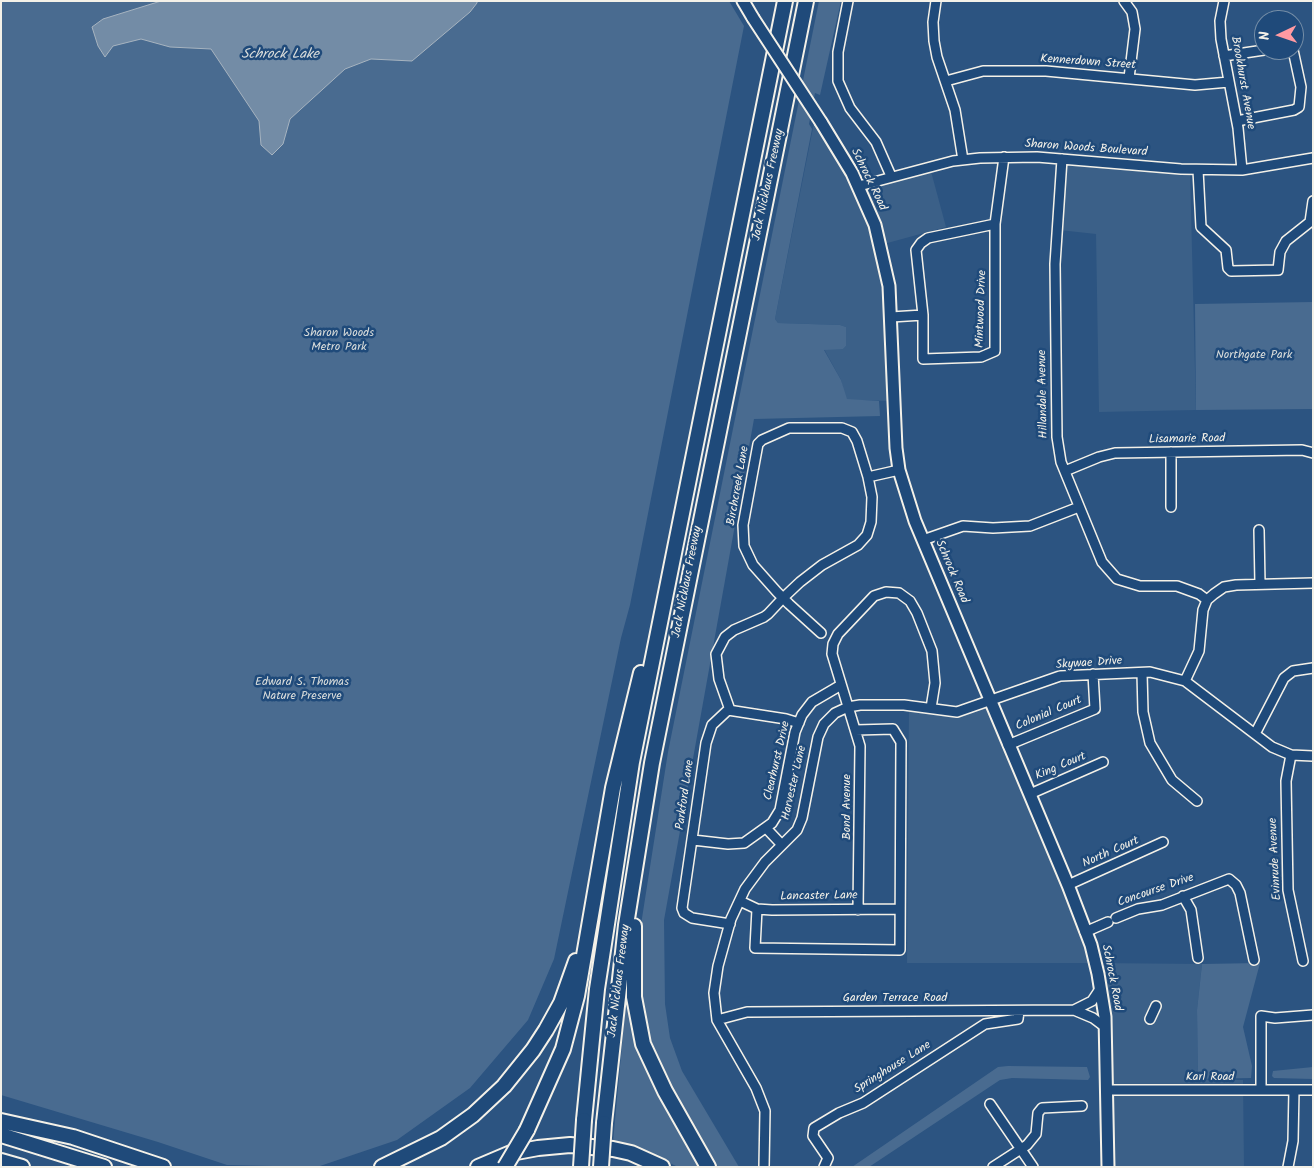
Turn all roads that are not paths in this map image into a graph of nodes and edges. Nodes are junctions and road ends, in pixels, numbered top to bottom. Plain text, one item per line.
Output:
1 (743, 1) edge
2 (785, 1) edge
3 (806, 1) edge
4 (848, 1) edge
5 (936, 1) edge
6 (1124, 1) edge
7 (1224, 1) edge
8 (1254, 52) edge
9 (1224, 56) junction
10 (1295, 60) edge
11 (1129, 78) junction
12 (946, 80) junction
13 (1229, 82) junction
14 (1237, 121) junction
15 (1004, 157) junction
16 (1313, 158) edge
17 (1062, 159) junction
18 (963, 160) junction
19 (1198, 170) junction
20 (1242, 170) junction
21 (891, 176) junction
22 (859, 186) junction
23 (1313, 201) edge
24 (995, 224) junction
25 (923, 315) junction
26 (891, 317) junction
27 (1171, 452) junction
28 (1313, 454) edge
29 (899, 470) junction
30 (1065, 471) junction
31 (868, 476) junction
32 (1079, 507) junction
33 (1171, 507) dead end
34 (1259, 530) dead end
35 (923, 540) junction
36 (671, 569) junction
37 (1260, 584) junction
38 (1313, 584) edge
39 (783, 598) junction
40 (1207, 600) junction
41 (821, 633) dead end
42 (1313, 668) edge
43 (1142, 673) junction
44 (1093, 674) junction
45 (1185, 681) junction
46 (841, 685) junction
47 (990, 702) junction
48 (848, 707) junction
49 (931, 708) junction
50 (730, 710) junction
51 (799, 723) junction
52 (856, 730) junction
53 (1255, 734) junction
54 (1008, 745) junction
55 (1291, 755) junction
56 (1313, 756) edge
57 (1102, 762) dead end
58 (648, 786) junction
59 (1030, 794) junction
60 (1197, 801) dead end
61 (766, 828) junction
62 (693, 840) junction
63 (1163, 842) dead end
64 (782, 845) junction
65 (1068, 886) junction
66 (1183, 896) junction
67 (594, 898) junction
68 (740, 901) junction
69 (757, 909) junction
70 (900, 909) junction
71 (858, 910) junction
72 (730, 924) junction
73 (1086, 932) junction
74 (1198, 958) dead end
75 (1254, 960) dead end
76 (1302, 960) dead end
77 (1100, 989) junction
78 (1156, 1006) dead end
79 (1074, 1010) junction
80 (1019, 1011) junction
81 (1313, 1015) edge
82 (1150, 1019) dead end
83 (717, 1020) junction
84 (1105, 1027) junction
85 (1107, 1090) junction
86 (1261, 1090) junction
87 (1294, 1090) junction
88 (1313, 1090) edge
89 (990, 1104) dead end
90 (1082, 1106) dead end
91 (1, 1121) edge
92 (1, 1135) edge
93 (1021, 1149) junction
94 (1, 1161) edge
95 (22, 1167) edge
96 (104, 1167) edge
97 (163, 1167) edge
98 (382, 1167) edge
99 (478, 1167) edge
100 (505, 1167) edge
101 (581, 1167) edge
102 (601, 1167) edge
103 (662, 1167) edge
104 (708, 1167) edge
105 (764, 1167) edge
106 (824, 1167) edge
107 (994, 1167) edge
108 (1033, 1167) edge
109 (1108, 1167) edge
110 (1288, 1167) edge

1 - 22 main road, Schrock Road, bridge
2 - 36 highway, Jack Nicklaus Freeway
3 - 58 highway, Jack Nicklaus Freeway
4 - 21 street
5 - 12 street
6 - 11 street
7 - 9 street, Brookhurst Avenue
8 - 9 street
9 - 13 street, Brookhurst Avenue
10 - 14 street
11 - 12 street, Kennerdown Street
11 - 13 street, Kennerdown Street
12 - 18 street
13 - 14 street, Brookhurst Avenue
14 - 20 street, Brookhurst Avenue
15 - 17 street, Sharon Woods Boulevard
15 - 18 street, Sharon Woods Boulevard
15 - 24 street
16 - 20 street, Sharon Woods Boulevard
17 - 19 street, Sharon Woods Boulevard
17 - 30 street, Hillandale Avenue
18 - 21 street, Sharon Woods Boulevard
19 - 20 street, Sharon Woods Boulevard
19 - 23 street
21 - 22 street, Sharon Woods Boulevard
22 - 26 main road, Schrock Road
24 - 25 street
24 - 25 street, Mintwood Drive
25 - 26 street
26 - 29 main road, Schrock Road
27 - 28 street, Lisamarie Road
27 - 30 street, Lisamarie Road
27 - 33 street
29 - 31 street
29 - 35 main road, Schrock Road
30 - 32 street, Hillandale Avenue
31 - 39 street
31 - 39 street, Birchcreek Lane
32 - 35 street
32 - 40 street, Hillandale Avenue
34 - 37 street
35 - 47 main road, Schrock Road
36 - 67 highway
36 - 101 highway, Jack Nicklaus Freeway, bridge
37 - 38 street
37 - 40 street
39 - 41 street, Birchcreek Lane
39 - 50 street
40 - 45 street
42 - 53 street
43 - 44 street, Skywae Drive
43 - 45 street, Skywae Drive
43 - 60 street
44 - 47 street, Skywae Drive
44 - 54 street, Colonial Court
45 - 53 street, Skywae Drive
46 - 48 street
46 - 49 street
46 - 51 street, Clearhurst Drive
47 - 49 street, Skywae Drive
47 - 54 main road, Schrock Road
48 - 49 street, Skywae Drive
48 - 52 street, Bond Avenue
48 - 64 street, Harvester Lane
50 - 51 street
50 - 62 street, Parkford Lane
51 - 61 street, Clearhurst Drive
52 - 70 street
52 - 71 street, Bond Avenue
53 - 55 street, Skywae Drive
54 - 59 main road, Schrock Road
55 - 56 street, Skywae Drive
55 - 76 street, Evinrude Avenue
57 - 59 street, King Court
58 - 102 highway, Jack Nicklaus Freeway, bridge
58 - 104 highway
59 - 65 main road, Schrock Road
61 - 62 street, Clearhurst Drive
61 - 64 street
62 - 72 street, Parkford Lane
63 - 65 street, North Court
64 - 68 street, Harvester Lane
65 - 73 main road, Schrock Road
66 - 73 street, Concourse Drive
66 - 74 street
66 - 75 street, Concourse Drive
67 - 98 highway
67 - 100 highway, bridge
68 - 69 street, Lancaster Lane
68 - 72 street, Harvester Lane
69 - 70 street
69 - 71 street, Lancaster Lane
70 - 71 street, Lancaster Lane
72 - 83 street, Harvester Lane
73 - 77 main road, Schrock Road
77 - 79 street
77 - 84 main road, Schrock Road
78 - 82 street
79 - 80 street, Garden Terrace Road
79 - 84 street, Garden Terrace Road
80 - 83 street, Garden Terrace Road
80 - 106 street, Springhouse Lane
81 - 86 street
83 - 105 street, Harvester Lane
84 - 85 main road, Schrock Road
85 - 86 street, Karl Road
85 - 109 main road, Schrock Road
86 - 87 street, Karl Road
87 - 88 street, Karl Road
87 - 110 street
89 - 93 street
90 - 93 street
91 - 97 highway
92 - 96 highway
93 - 107 street
93 - 108 street
94 - 95 highway
99 - 103 highway

